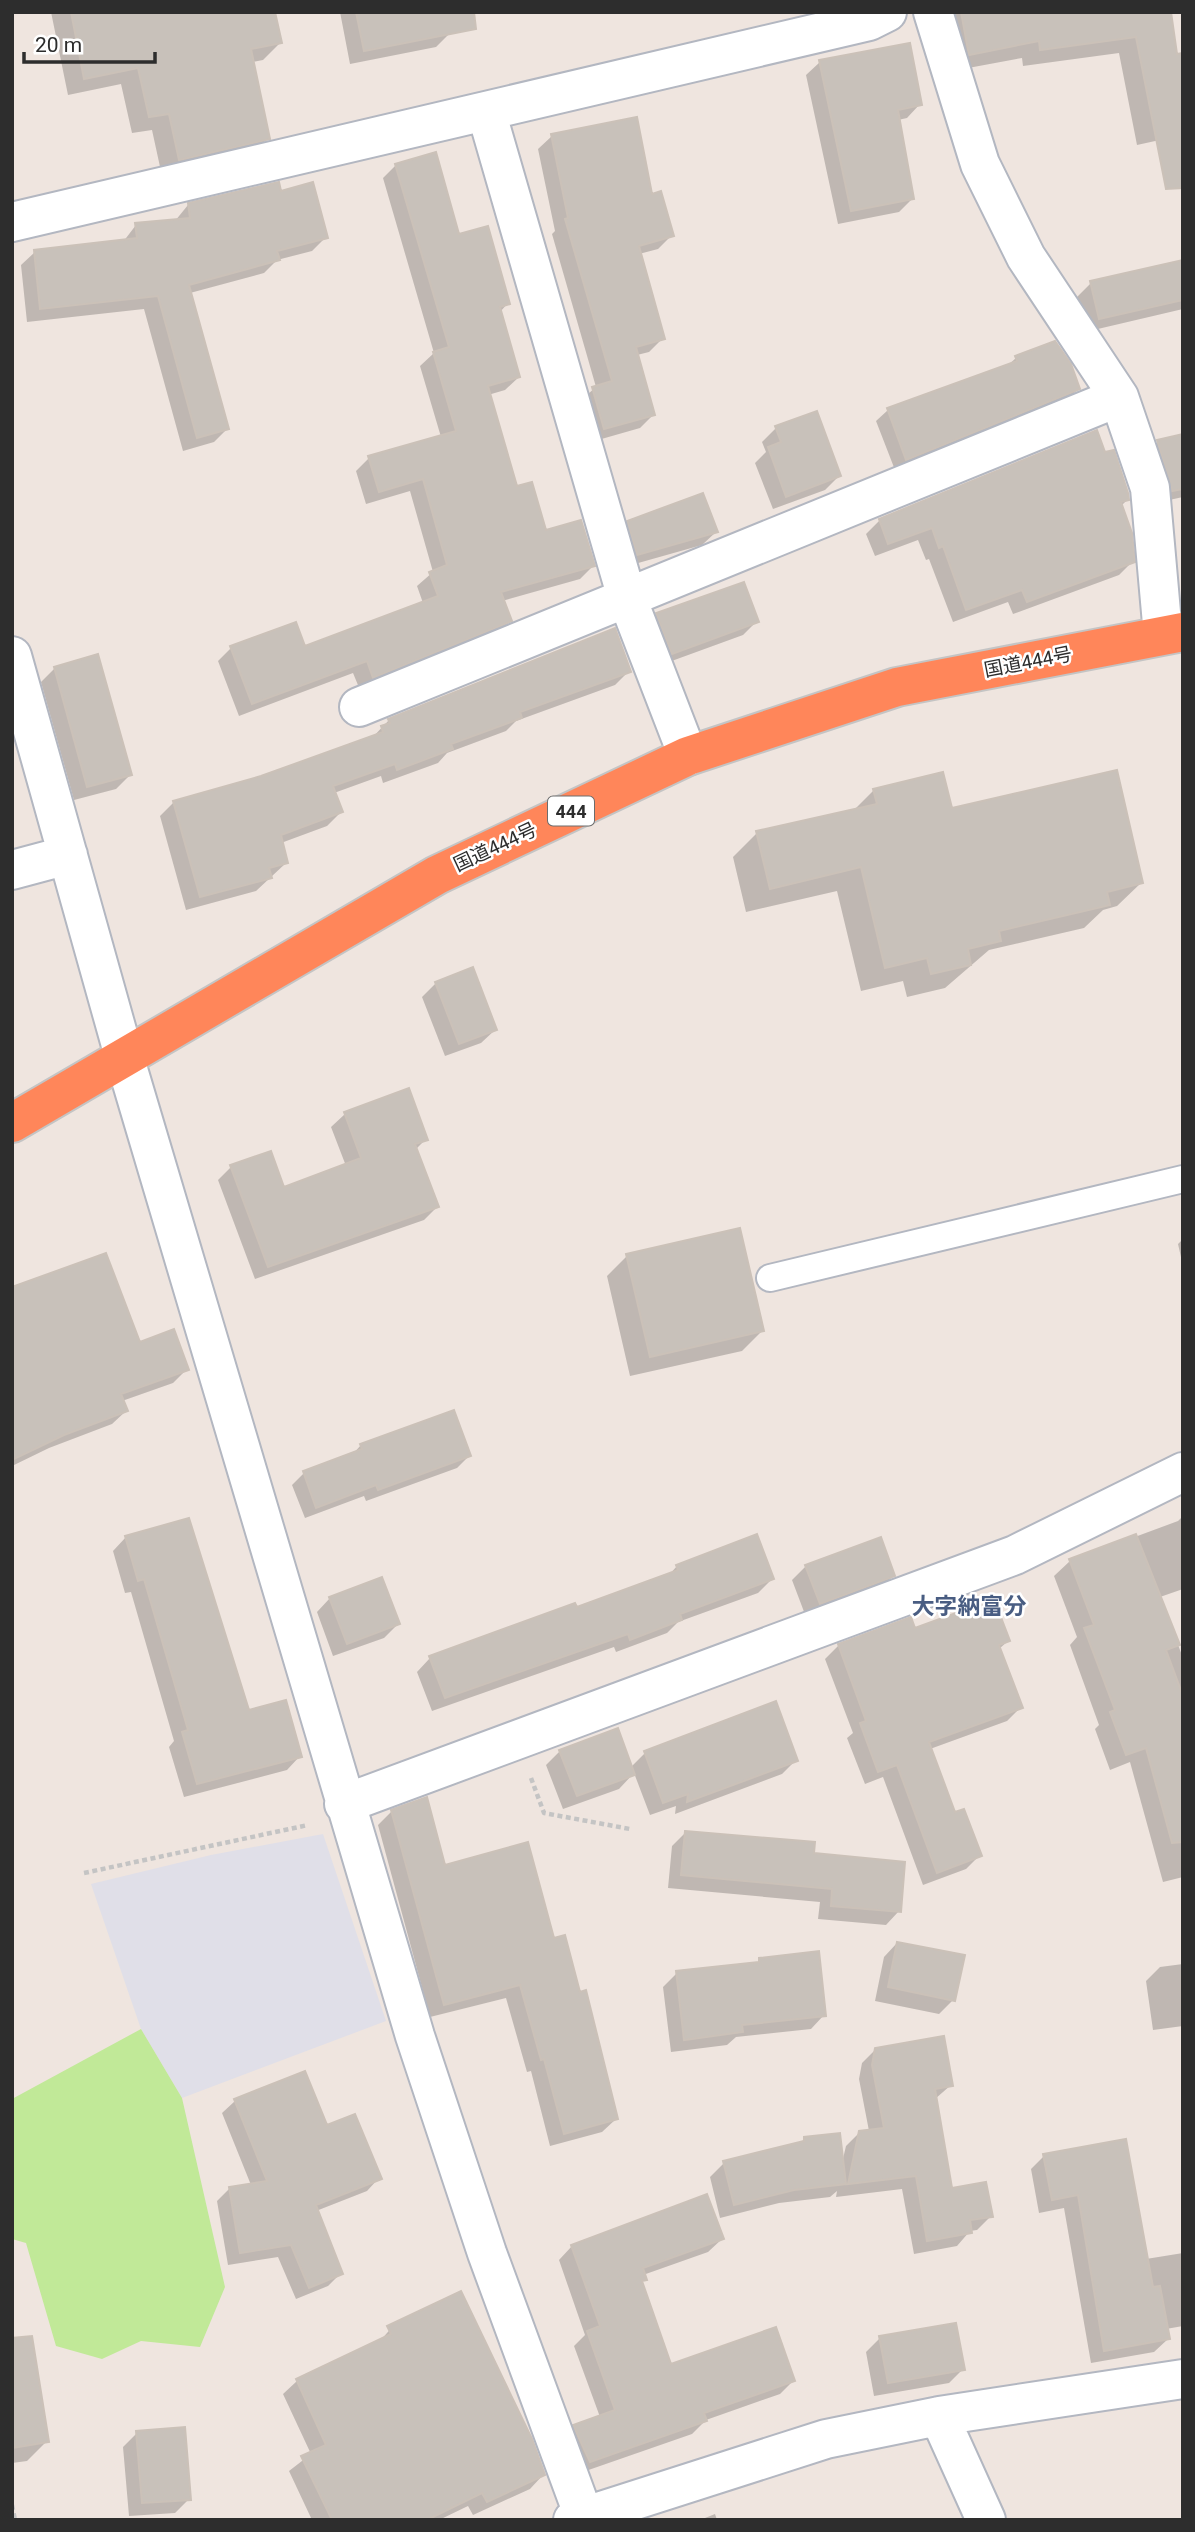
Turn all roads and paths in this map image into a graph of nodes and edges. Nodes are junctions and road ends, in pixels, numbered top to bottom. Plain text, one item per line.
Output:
1 (887, 12) edge
2 (933, 12) edge
3 (486, 111) junction
4 (12, 222) edge
5 (1119, 397) junction
6 (627, 598) junction
7 (1173, 634) edge
8 (12, 656) edge
9 (359, 706) dead end
10 (688, 756) junction
11 (68, 855) junction
12 (12, 870) edge
13 (124, 1056) junction
14 (12, 1124) edge
15 (1183, 1179) edge
16 (770, 1278) dead end
17 (1183, 1472) edge
18 (517, 1740) junction
19 (344, 1804) junction
20 (630, 1829) dead end
21 (84, 1873) dead end
22 (1183, 2379) edge
23 (939, 2416) junction
24 (12, 2505) edge
25 (578, 2517) edge
26 (15, 2520) edge
27 (986, 2520) edge

1 - 3 street
2 - 5 street
3 - 4 street
3 - 6 street
5 - 6 street
5 - 7 street
6 - 9 street
6 - 10 street
7 - 10 highway, 国道444号 / 444
8 - 11 street
10 - 13 highway, 国道444号 / 444
11 - 12 street
11 - 13 street
13 - 14 highway, 国道444号 / 444
13 - 19 street
15 - 16 lane
17 - 18 street
18 - 19 street
18 - 20 path
19 - 21 path
19 - 25 street
22 - 23 street
23 - 25 street
23 - 27 street
24 - 26 path

